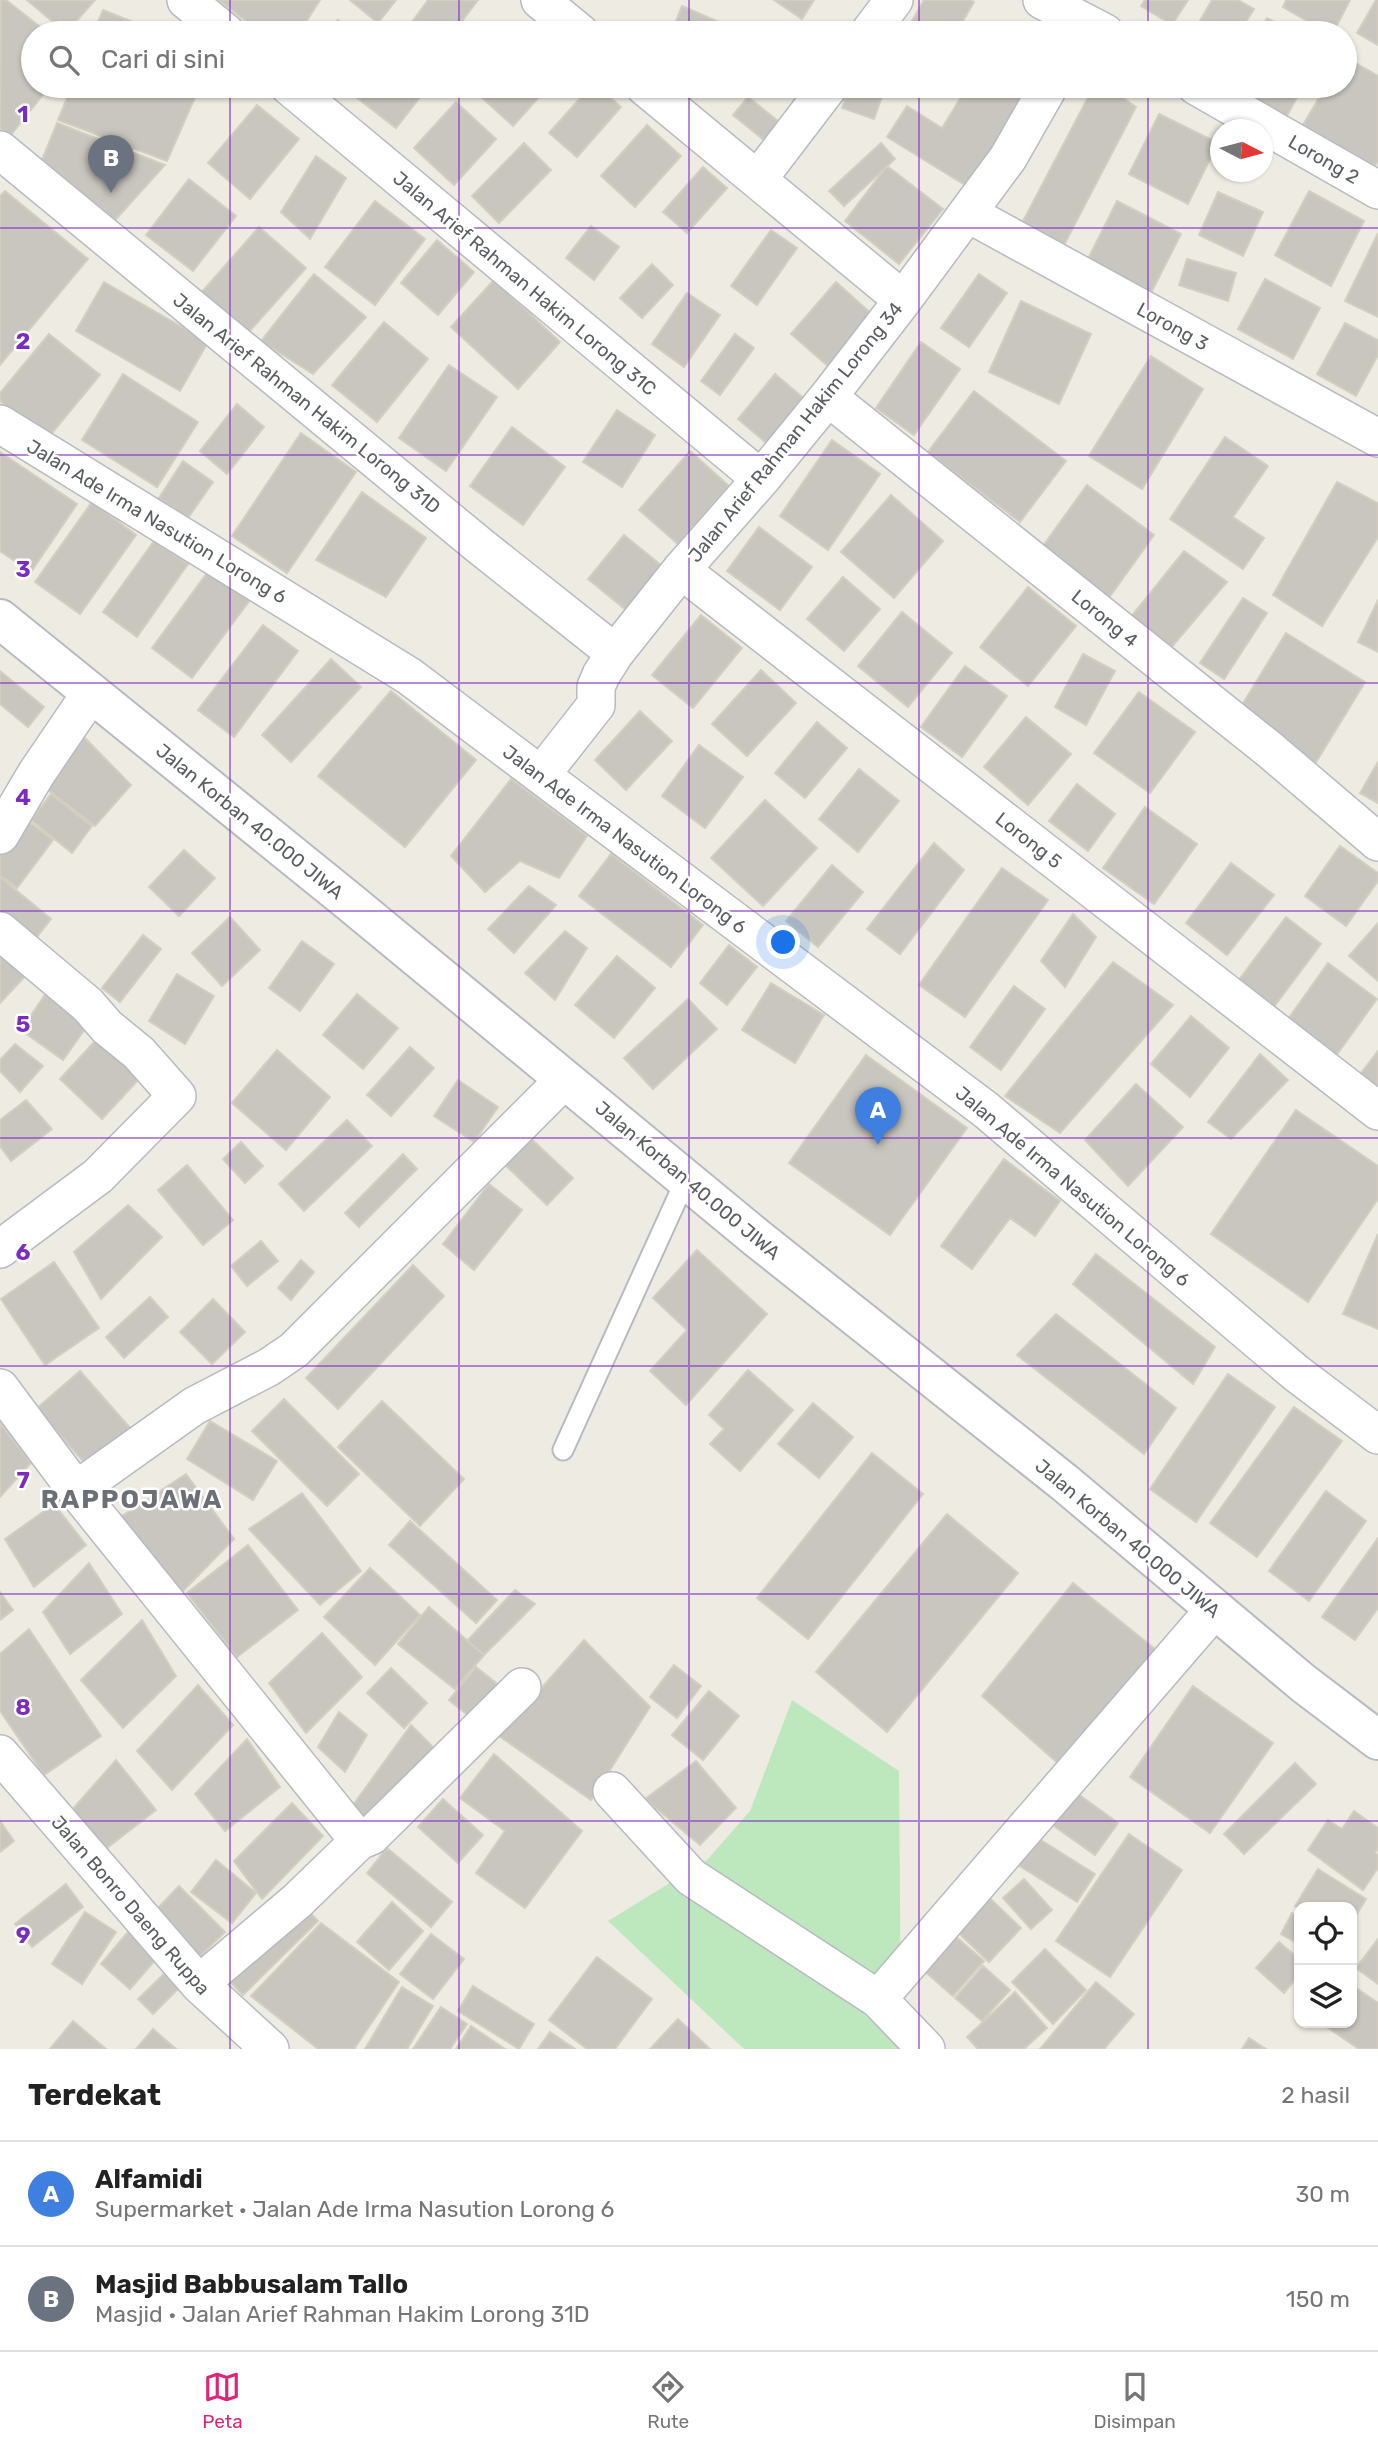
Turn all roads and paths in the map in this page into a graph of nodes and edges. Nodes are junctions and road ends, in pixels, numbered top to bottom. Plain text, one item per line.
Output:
1 (186, 0) edge
2 (540, 0) edge
3 (894, 0) edge
4 (1042, 0) edge
5 (211, 21) edge
6 (565, 21) edge
7 (878, 21) edge
8 (1090, 21) edge
9 (303, 98) edge
10 (659, 98) edge
11 (820, 98) edge
12 (1042, 98) edge
13 (1217, 98) edge
14 (0, 150) edge
15 (758, 179) junction
16 (1378, 190) edge
17 (969, 214) junction
18 (903, 300) junction
19 (828, 397) junction
20 (0, 424) edge
21 (1378, 438) edge
22 (761, 480) junction
23 (681, 570) junction
24 (0, 619) edge
25 (615, 653) junction
26 (91, 692) junction
27 (541, 775) junction
28 (0, 835) edge
29 (1378, 842) edge
30 (0, 932) edge
31 (564, 1080) junction
32 (1378, 1111) edge
33 (686, 1179) junction
34 (0, 1249) edge
35 (0, 1388) edge
36 (1378, 1435) edge
37 (563, 1450) dead end
38 (76, 1490) junction
39 (1214, 1610) junction
40 (522, 1687) dead end
41 (1378, 1740) edge
42 (0, 1754) edge
43 (612, 1791) dead end
44 (359, 1840) junction
45 (199, 1984) junction
46 (878, 1999) junction
47 (270, 2049) edge
48 (926, 2049) edge

1 - 5 street
2 - 6 street
3 - 7 street
4 - 8 street
9 - 22 street, Jalan Arief Rahman Hakim Lorong 31C
10 - 15 street
11 - 15 street
12 - 17 street, Jalan Arief Rahman Hakim Lorong 34
13 - 16 street, Lorong 2
14 - 25 street, Jalan Arief Rahman Hakim Lorong 31D
15 - 18 street
17 - 18 street, Jalan Arief Rahman Hakim Lorong 34
17 - 21 street, Lorong 3
18 - 19 street, Jalan Arief Rahman Hakim Lorong 34
19 - 22 street, Jalan Arief Rahman Hakim Lorong 34
19 - 29 street, Lorong 4
20 - 27 street, Jalan Ade Irma Nasution Lorong 6
22 - 23 street, Jalan Arief Rahman Hakim Lorong 34
23 - 25 street, Jalan Arief Rahman Hakim Lorong 34
23 - 32 street, Lorong 5
24 - 26 street, Jalan Korban 40.000 JIWA
25 - 27 street, Jalan Arief Rahman Hakim Lorong 34
26 - 28 street
26 - 31 street, Jalan Korban 40.000 JIWA
27 - 36 street, Jalan Ade Irma Nasution Lorong 6
30 - 34 street
31 - 33 street, Jalan Korban 40.000 JIWA
31 - 38 street
33 - 37 lane
33 - 39 street, Jalan Korban 40.000 JIWA
35 - 38 street
38 - 44 street
39 - 41 street, Jalan Korban 40.000 JIWA
39 - 46 street
40 - 44 street
42 - 45 street, Jalan Bonro Daeng Ruppa
43 - 46 street
44 - 45 street
45 - 47 street, Jalan Bonro Daeng Ruppa
46 - 48 street

